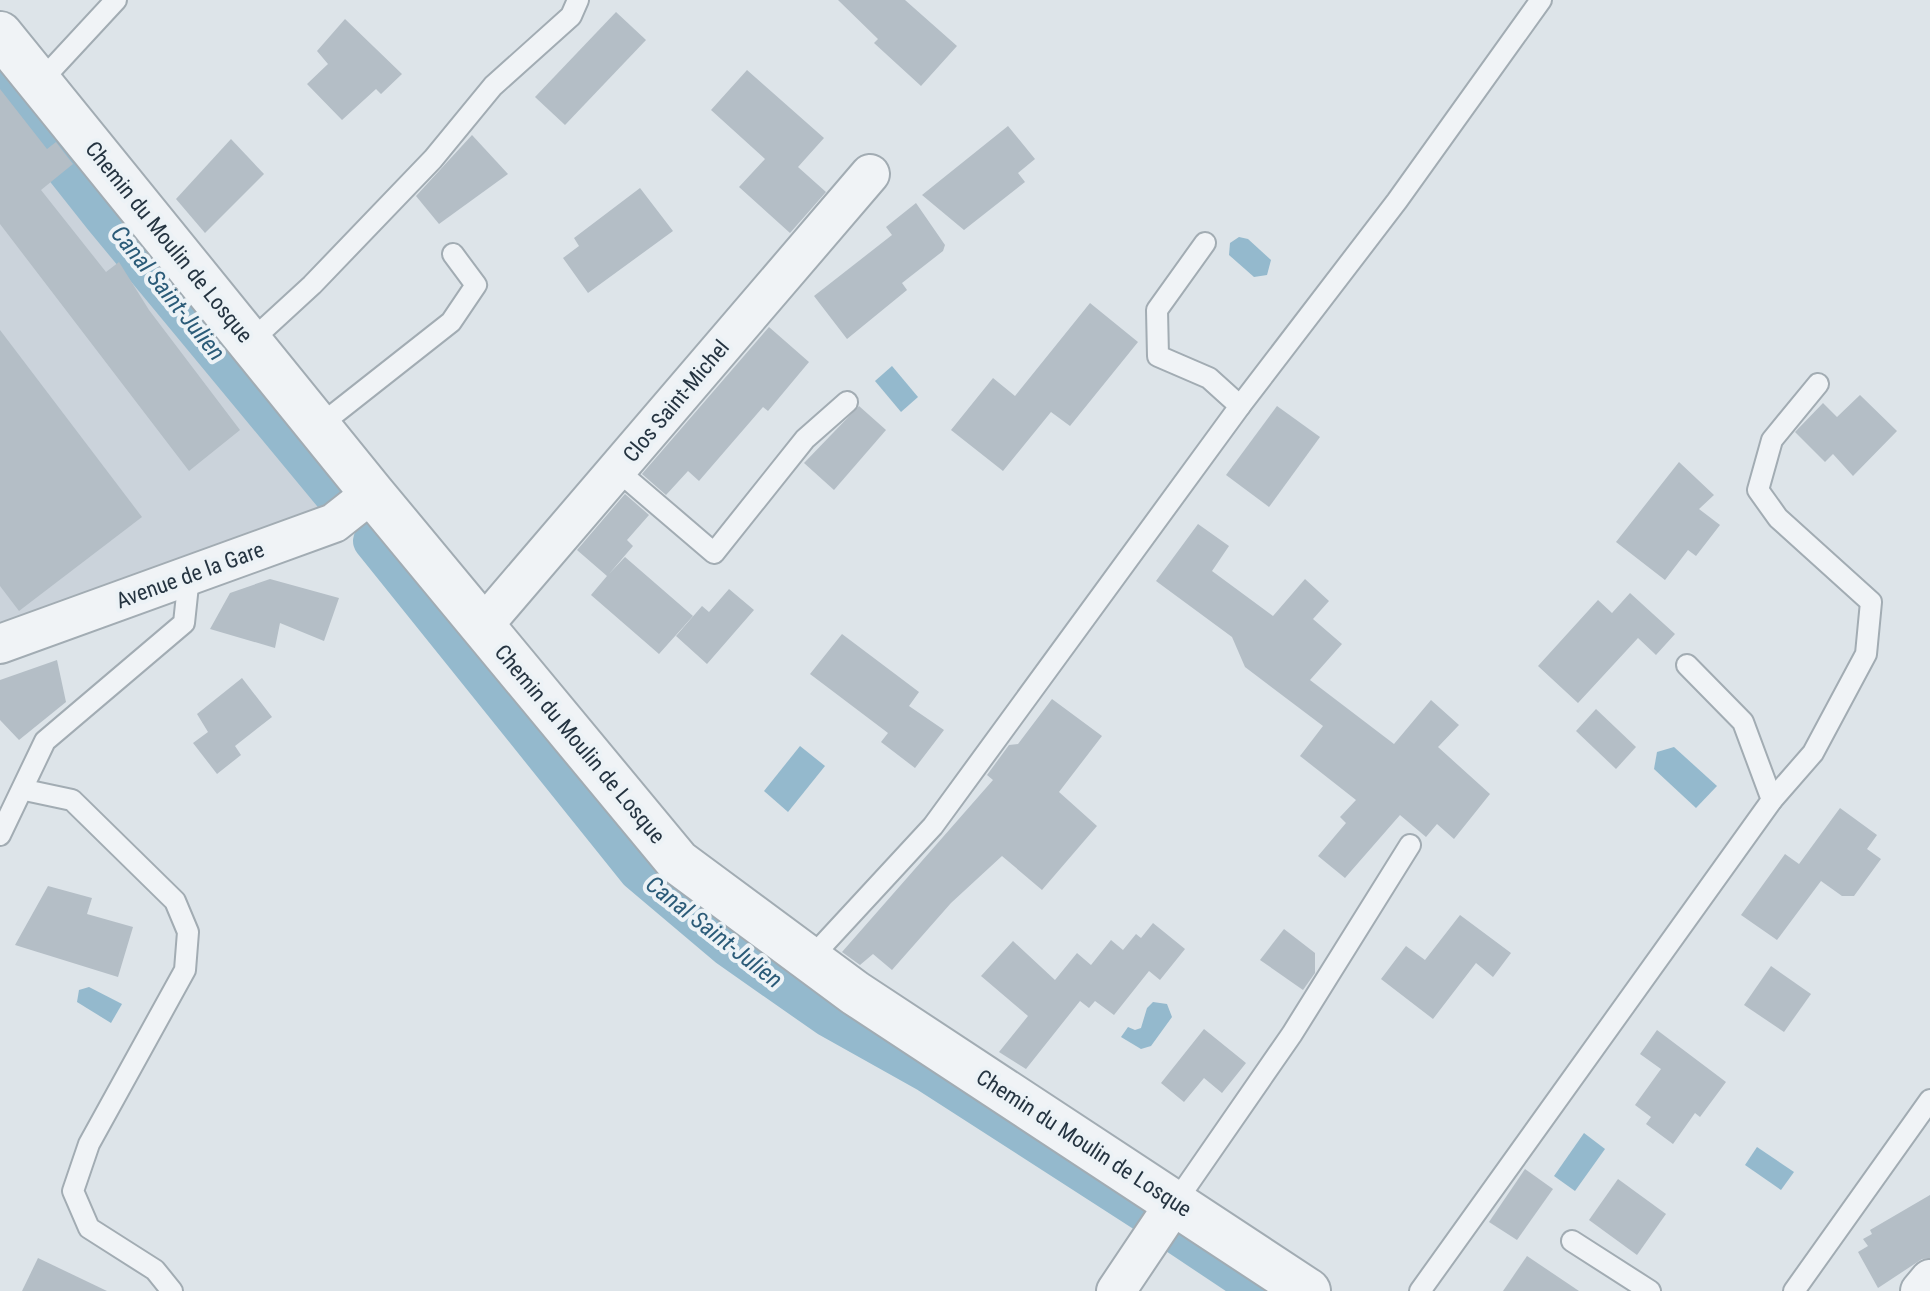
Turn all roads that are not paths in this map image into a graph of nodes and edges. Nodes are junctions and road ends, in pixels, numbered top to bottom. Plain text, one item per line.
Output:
1 (116, 0) edge
2 (578, 0) edge
3 (1541, 0) edge
4 (0, 34) edge
5 (40, 82) junction
6 (870, 174) dead end
7 (1205, 243) dead end
8 (453, 254) dead end
9 (250, 342) junction
10 (1818, 384) dead end
11 (847, 402) dead end
12 (1240, 406) junction
13 (319, 426) junction
14 (617, 470) junction
15 (372, 493) junction
16 (189, 576) junction
17 (482, 627) junction
18 (0, 644) edge
19 (1687, 665) dead end
20 (25, 790) junction
21 (1772, 800) junction
22 (0, 835) edge
23 (1410, 845) dead end
24 (810, 959) junction
25 (1930, 1100) edge
26 (1164, 1218) junction
27 (1572, 1241) dead end
28 (1930, 1279) edge
29 (172, 1291) edge
30 (1116, 1291) edge
31 (1308, 1291) edge
32 (1420, 1291) edge
33 (1650, 1291) edge
34 (1794, 1291) edge
35 (1920, 1291) edge

1 - 5 lane
2 - 9 lane
3 - 12 lane
4 - 5 street, Chemin du Moulin de Losque
5 - 9 street, Chemin du Moulin de Losque
6 - 14 street, Clos Saint-Michel
7 - 12 lane
8 - 13 lane
9 - 13 street, Chemin du Moulin de Losque
10 - 21 lane
11 - 14 lane
12 - 24 lane
13 - 15 street, Chemin du Moulin de Losque
14 - 17 street, Clos Saint-Michel
15 - 16 street, Avenue de la Gare
15 - 17 street, Chemin du Moulin de Losque
16 - 18 street, Avenue de la Gare
16 - 20 lane
17 - 24 street, Chemin du Moulin de Losque
19 - 21 lane
20 - 22 lane
20 - 29 lane
21 - 32 lane
23 - 26 lane
24 - 26 street, Chemin du Moulin de Losque
25 - 34 lane
26 - 30 street
26 - 31 street, Chemin du Moulin de Losque
27 - 33 lane
28 - 35 street

